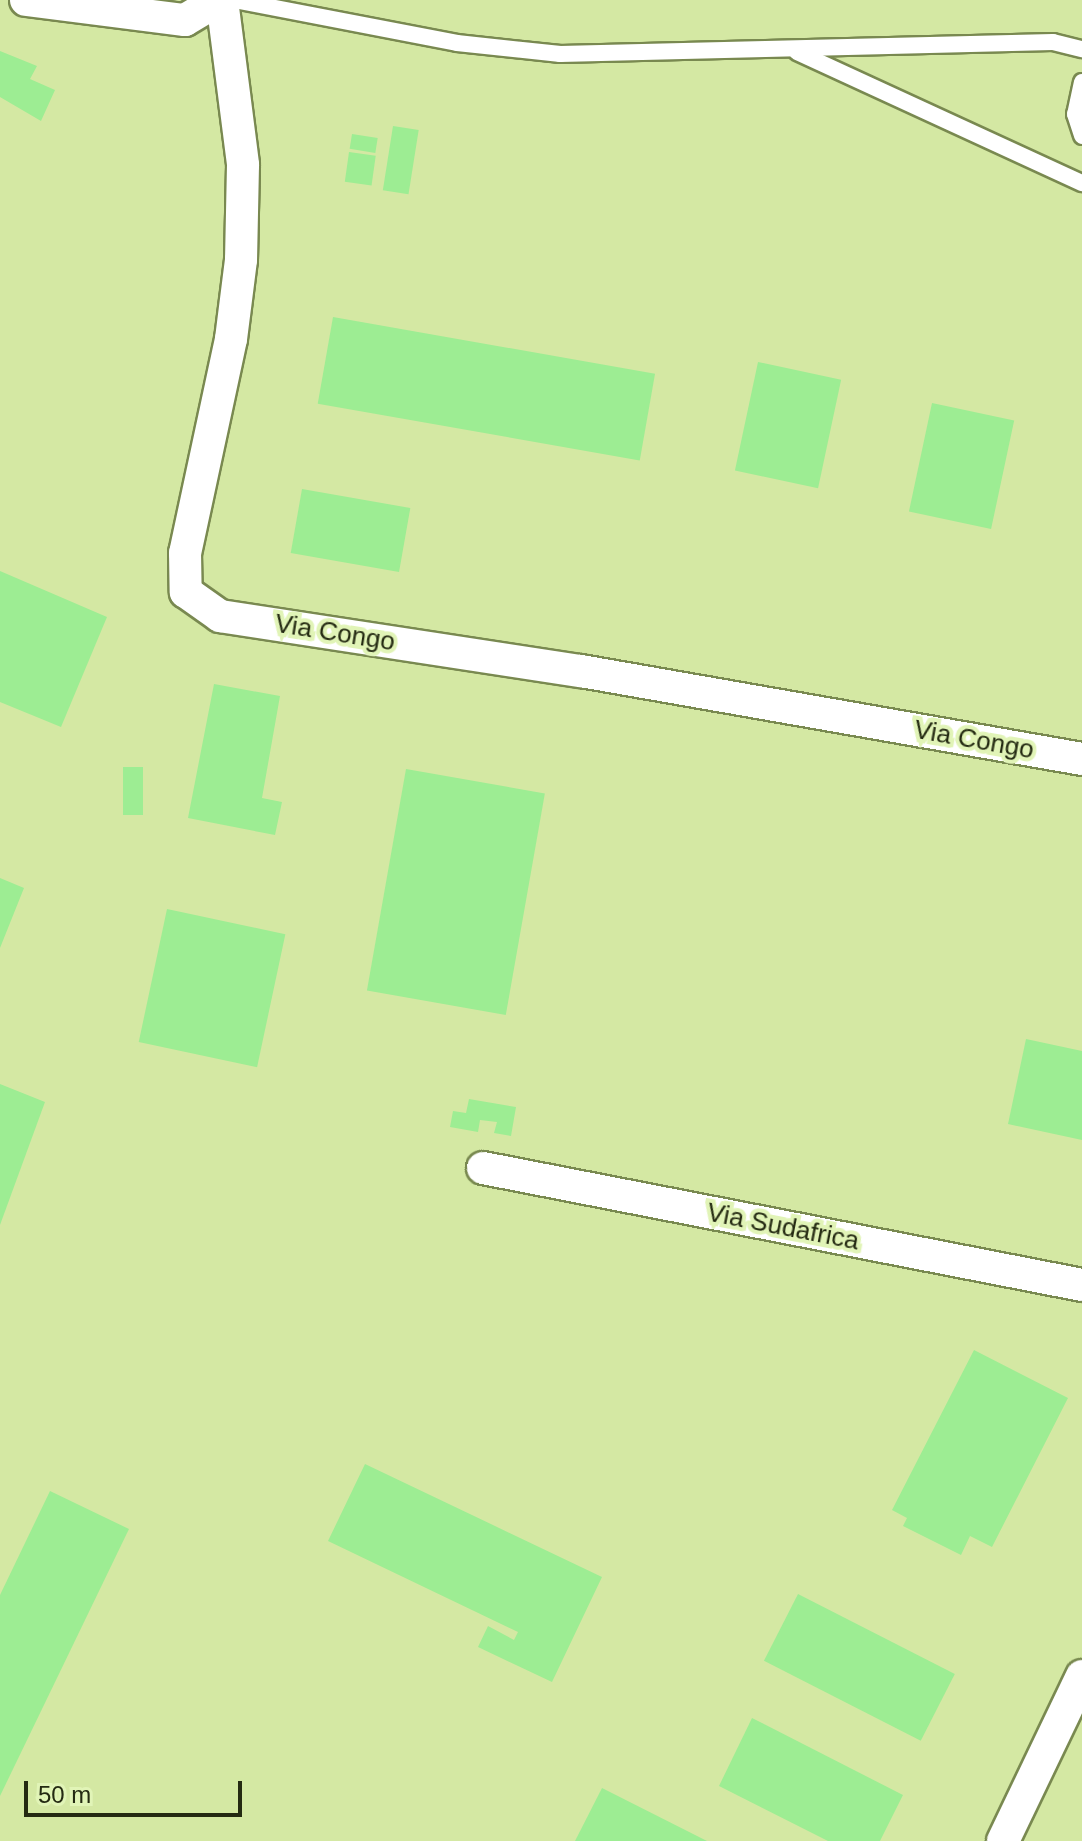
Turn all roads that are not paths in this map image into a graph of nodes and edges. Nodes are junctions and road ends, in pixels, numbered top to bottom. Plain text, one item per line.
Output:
1 (26, 0) edge
2 (220, 0) edge
3 (234, 0) edge
4 (1082, 49) edge
5 (792, 50) junction
6 (1082, 82) edge
7 (1082, 136) edge
8 (1082, 183) edge
9 (1082, 759) edge
10 (483, 1168) dead end
11 (1082, 1285) edge
12 (1082, 1676) edge
13 (1003, 1841) edge

1 - 2 street
2 - 9 street, Via Congo
3 - 5 lane
4 - 5 lane
5 - 8 lane
6 - 7 lane
10 - 11 street, Via Sudafrica
12 - 13 street

